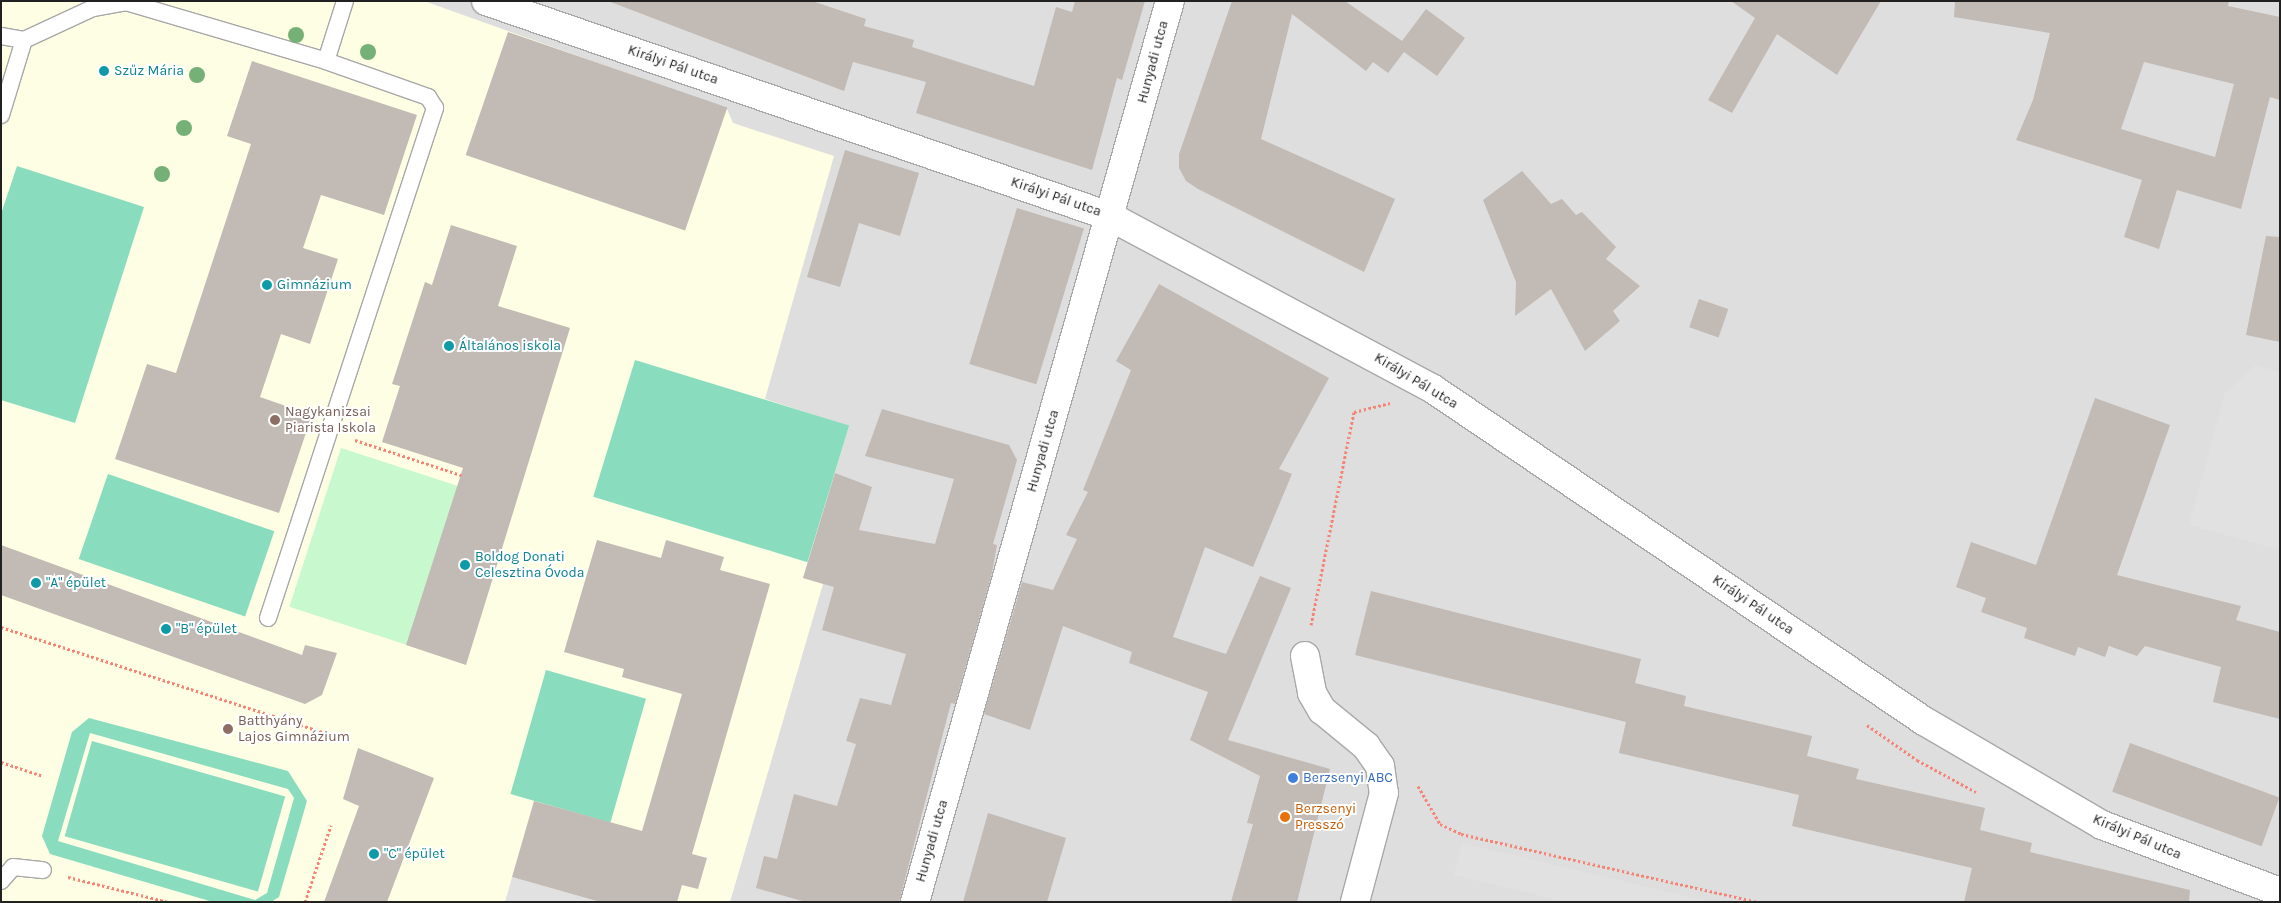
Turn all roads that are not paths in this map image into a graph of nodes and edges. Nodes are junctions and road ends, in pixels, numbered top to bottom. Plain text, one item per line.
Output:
1 (345, 1) edge
2 (486, 1) edge
3 (1170, 1) edge
4 (1, 36) edge
5 (24, 40) junction
6 (326, 62) junction
7 (1, 115) edge
8 (1109, 216) junction
9 (268, 618) dead end
10 (1305, 656) road end
11 (43, 870) dead end
12 (1, 880) edge
13 (2280, 892) edge
14 (915, 902) edge
15 (1355, 902) edge

1 - 6 lane
2 - 8 street, Királyi Pál utca
3 - 8 street, Hunyadi utca
4 - 5 lane
5 - 6 lane
5 - 7 lane
6 - 9 lane
8 - 13 street, Királyi Pál utca
8 - 14 street, Hunyadi utca
10 - 15 street
11 - 12 lane

